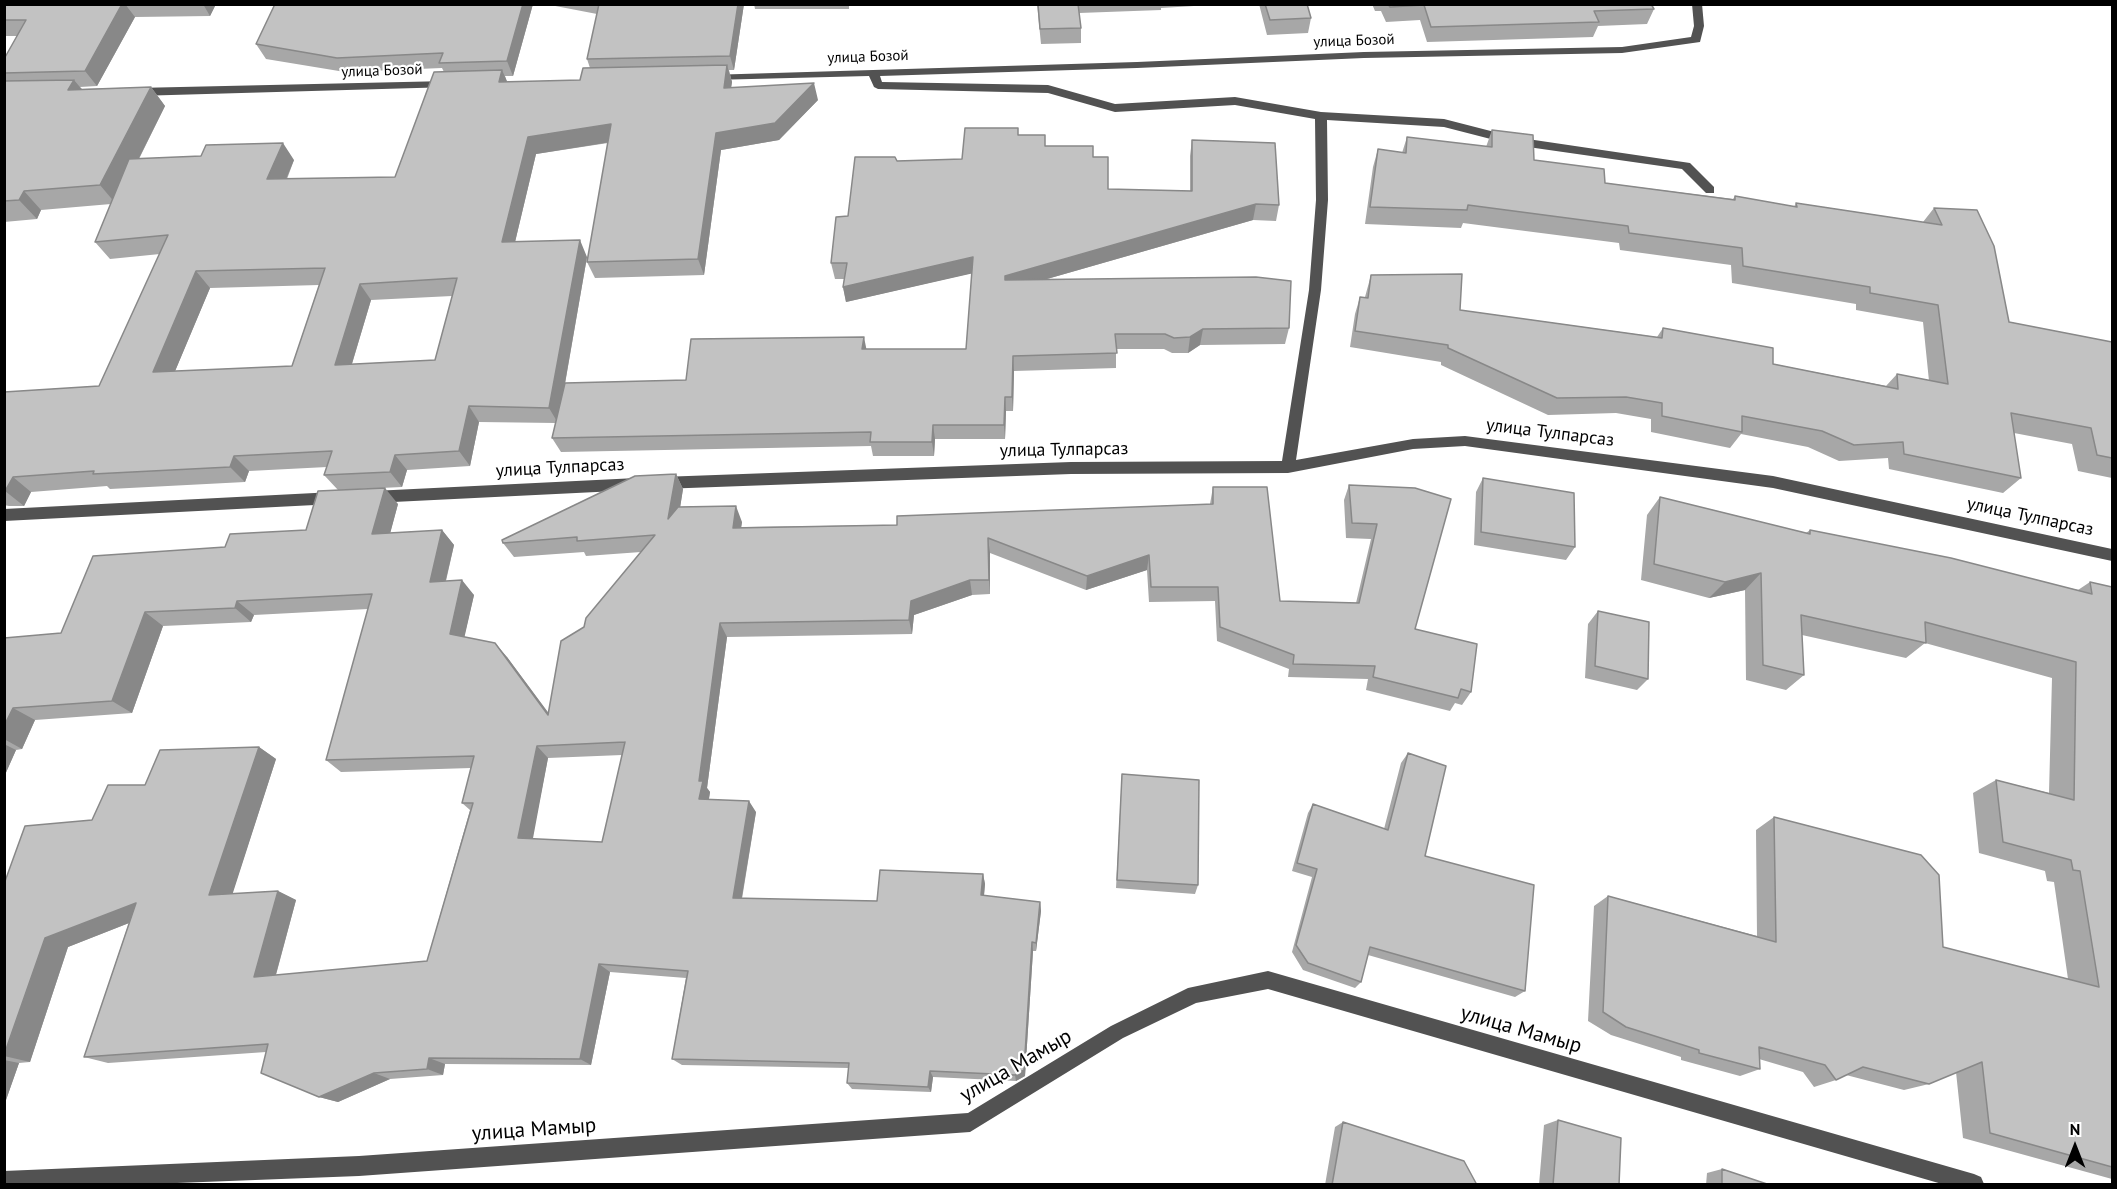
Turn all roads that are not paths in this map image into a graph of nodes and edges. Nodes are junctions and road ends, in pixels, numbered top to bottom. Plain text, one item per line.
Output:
1 (1697, 4) edge
2 (873, 72) junction
3 (694, 77) edge
4 (456, 84) edge
5 (123, 93) edge
6 (1321, 116) junction
7 (1710, 190) dead end
8 (1288, 467) junction
9 (4, 515) edge
10 (2112, 555) edge
11 (4, 1181) edge
12 (1974, 1185) edge

1 - 2 street, улица Бозой
2 - 3 street, улица Бозой
2 - 6 street
4 - 5 street, улица Бозой
6 - 7 street
6 - 8 street
8 - 9 street, улица Тулпарсаз
8 - 10 street, улица Тулпарсаз
11 - 12 street, улица Мамыр

